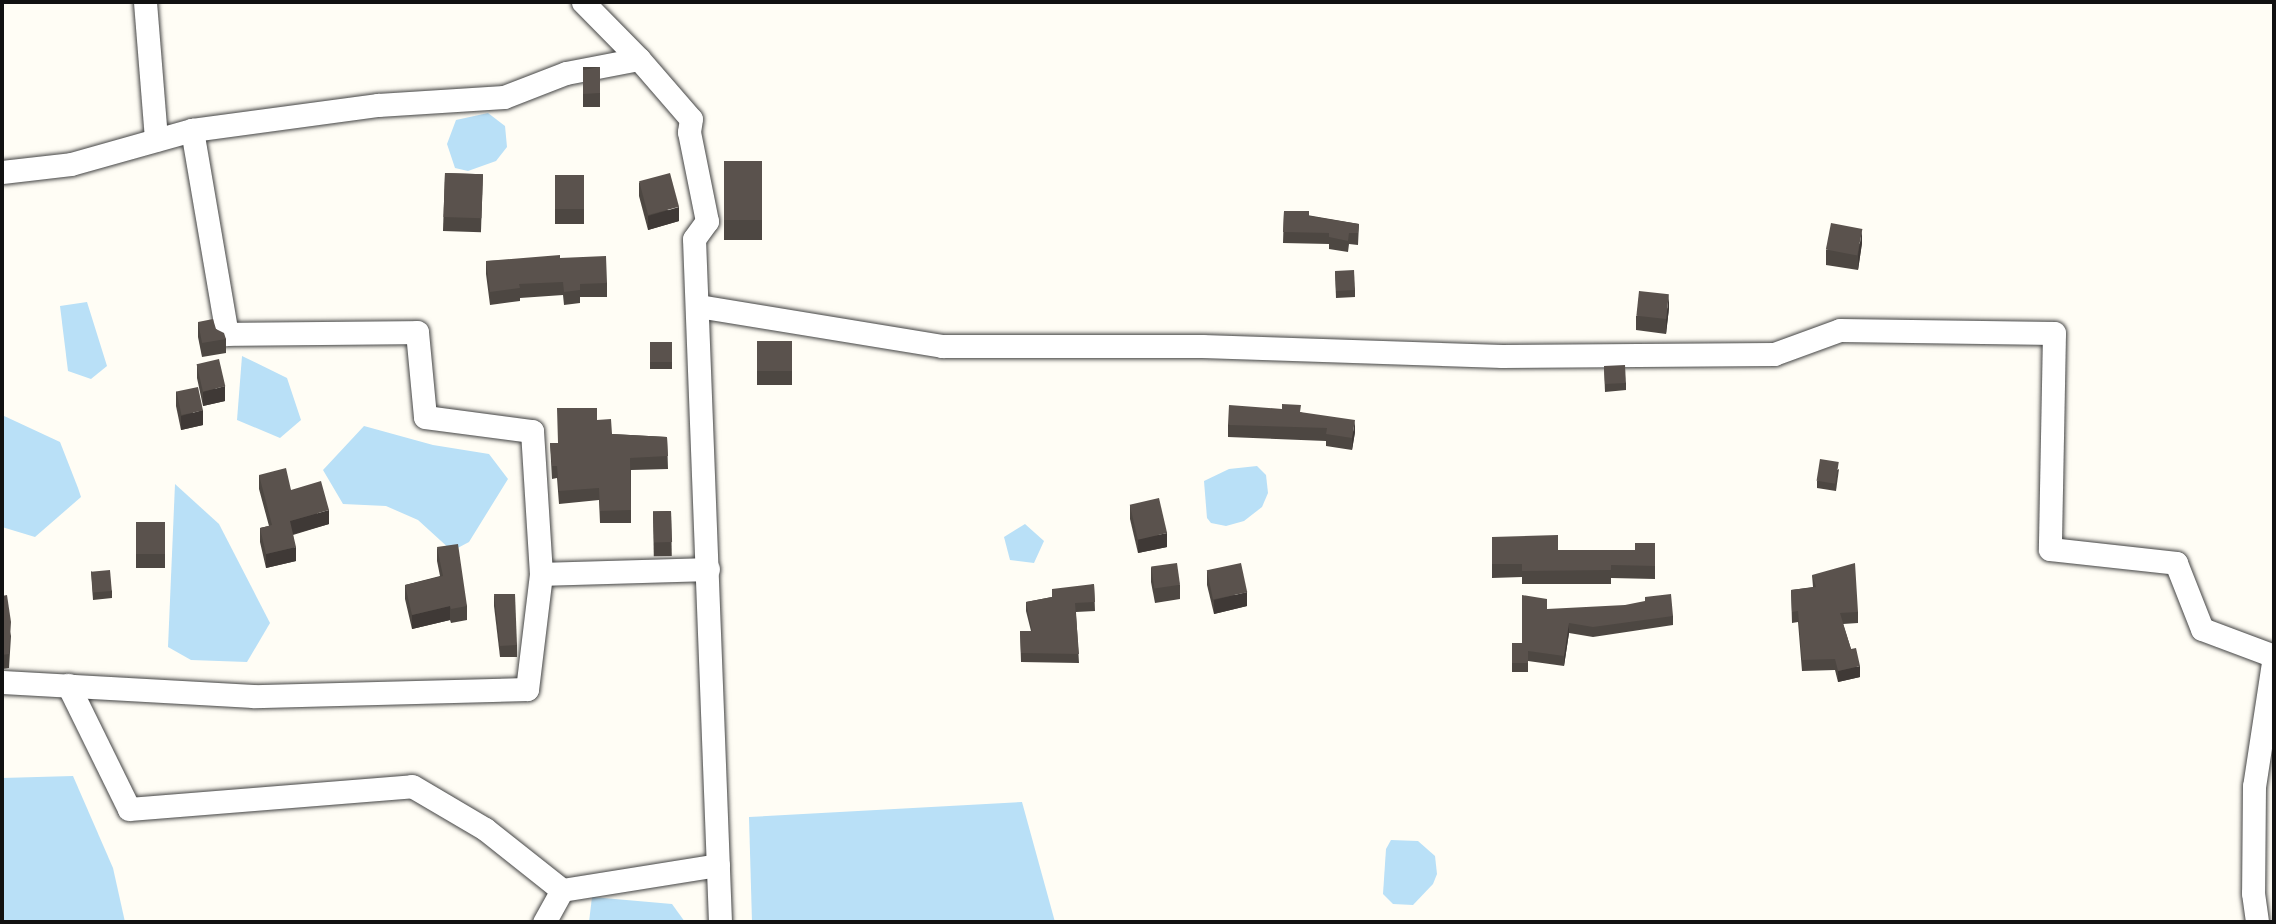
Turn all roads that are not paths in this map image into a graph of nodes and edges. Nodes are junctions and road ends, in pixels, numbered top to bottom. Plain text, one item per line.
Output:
1 (145, 2) edge
2 (583, 2) edge
3 (639, 59) junction
4 (192, 130) junction
5 (156, 140) junction
6 (2, 172) edge
7 (698, 306) junction
8 (708, 569) junction
9 (541, 574) junction
10 (2, 682) edge
11 (68, 685) junction
12 (2264, 845) edge
13 (718, 865) junction
14 (562, 890) junction
15 (544, 922) edge
16 (720, 922) edge
17 (2257, 922) edge

1 - 5 street
2 - 3 street
3 - 4 street
3 - 7 street
4 - 5 street
4 - 9 street
5 - 6 street
7 - 8 street
7 - 12 street
8 - 9 street
8 - 13 street
9 - 11 street
10 - 11 street
11 - 14 street
12 - 17 street
13 - 14 street
13 - 16 street
14 - 15 street

